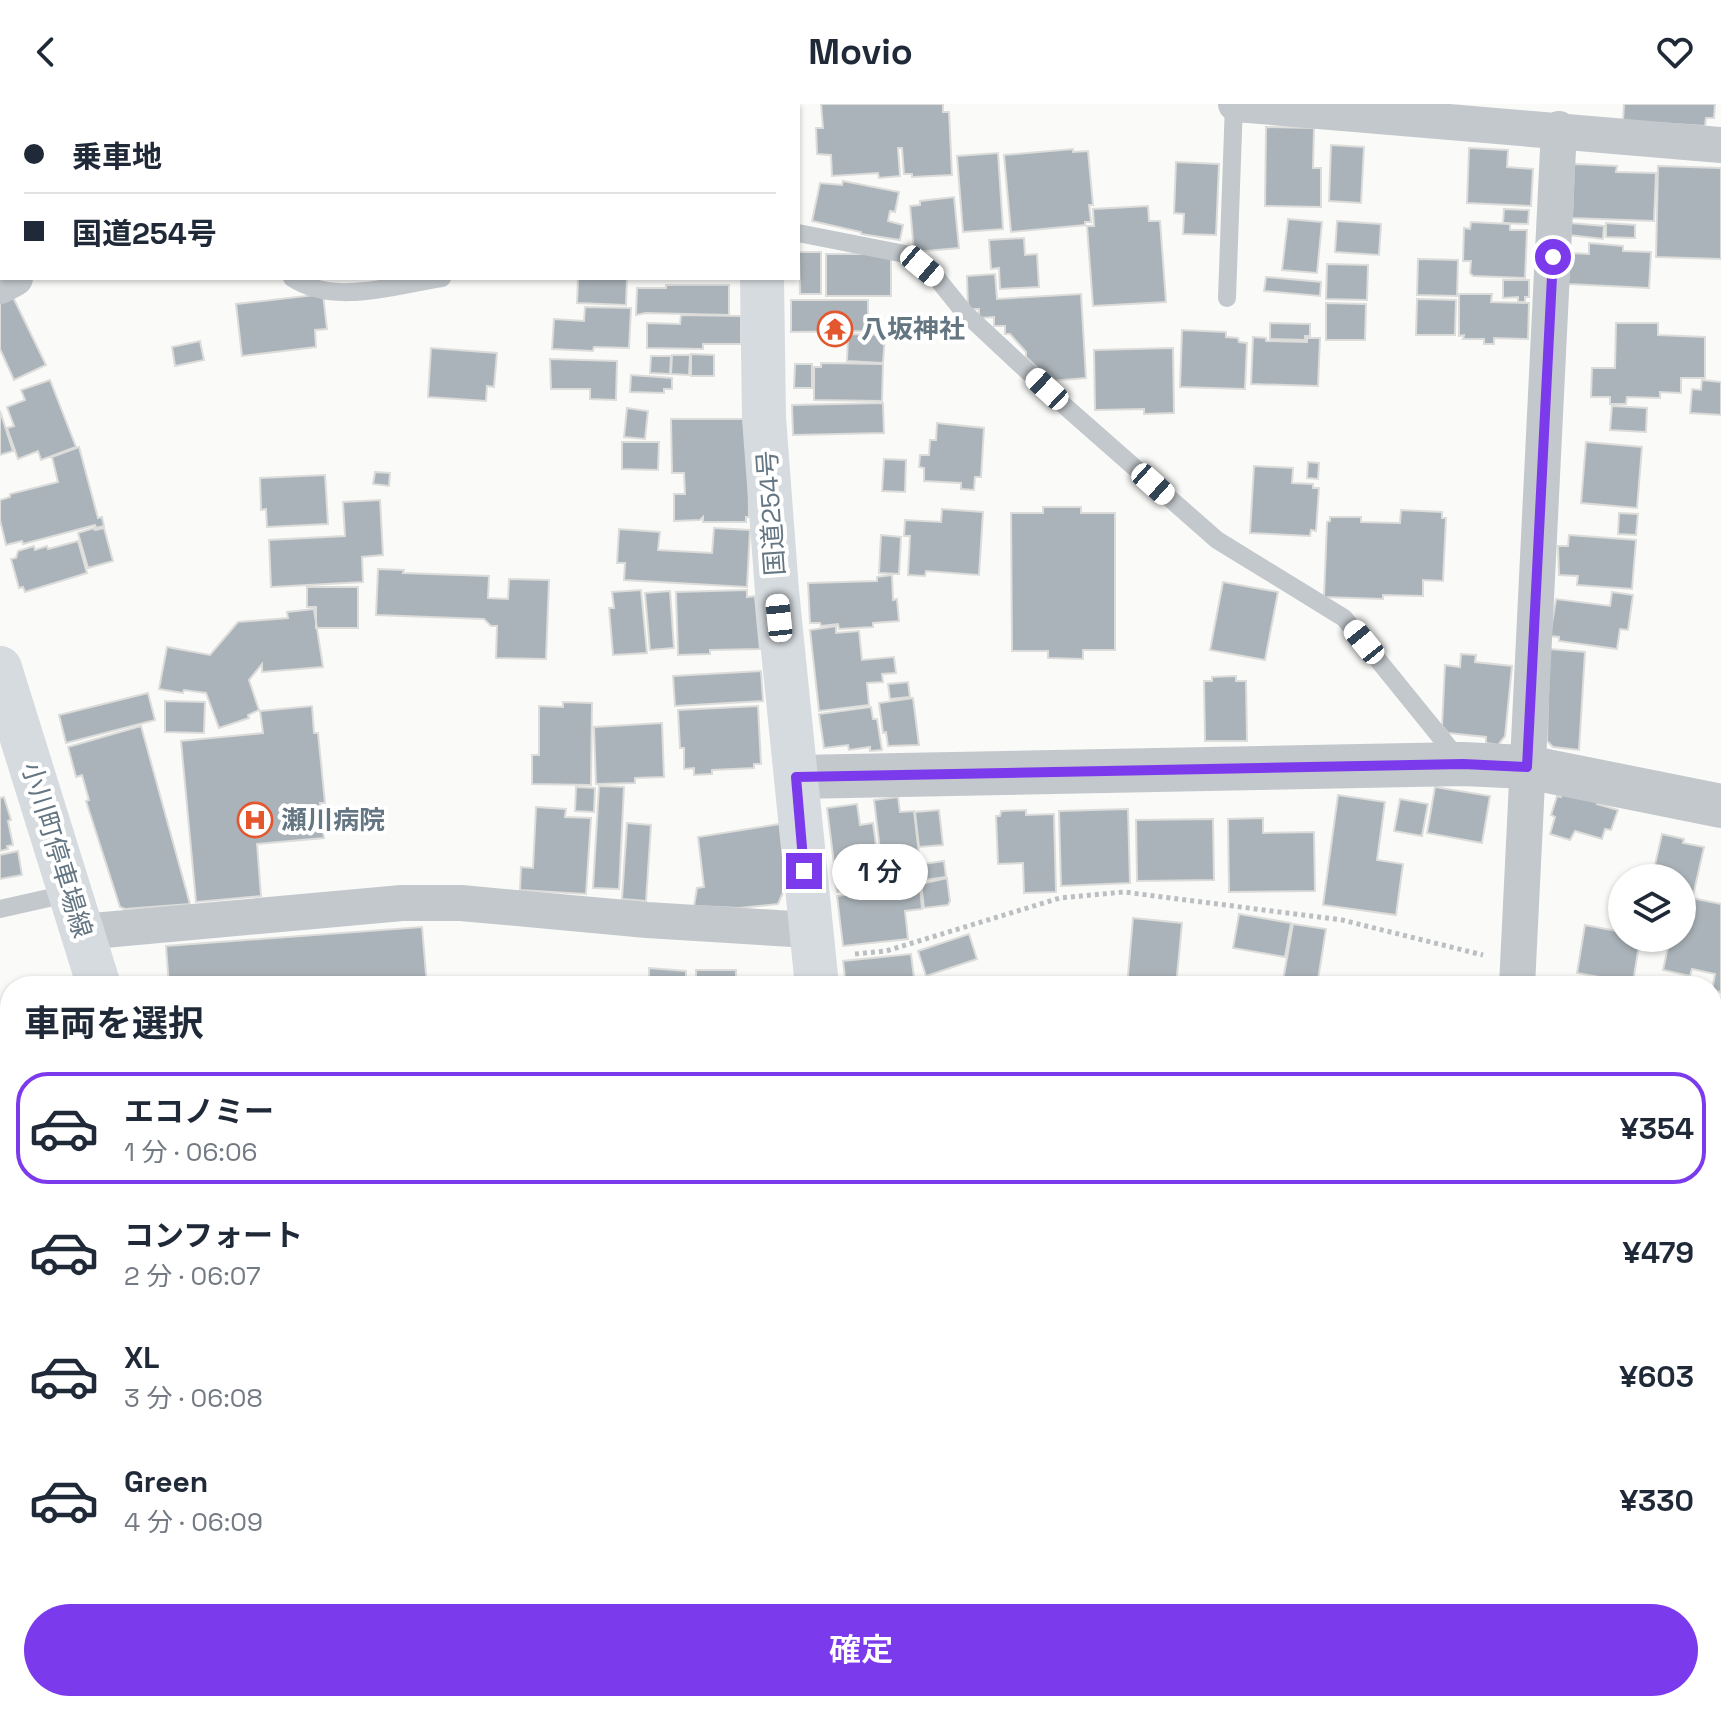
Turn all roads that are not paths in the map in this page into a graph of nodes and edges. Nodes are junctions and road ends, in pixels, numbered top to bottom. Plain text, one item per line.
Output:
1 (1235, 104) edge
2 (1559, 129) junction
3 (1721, 145) edge
4 (800, 233) edge
5 (295, 280) edge
6 (429, 280) edge
7 (762, 280) edge
8 (1227, 298) dead end
9 (0, 668) edge
10 (1463, 764) junction
11 (1527, 767) junction
12 (796, 777) junction
13 (1721, 806) edge
14 (0, 909) edge
15 (76, 912) junction
16 (813, 958) edge
17 (1518, 975) edge
18 (96, 976) edge

1 - 2 street
1 - 8 lane
2 - 3 street
2 - 11 street
4 - 10 lane
5 - 6 lane
7 - 12 main road, 国道254号
9 - 15 main road, 小川町停車場線
10 - 11 street
10 - 12 street
11 - 13 street
11 - 17 street
12 - 16 main road, 国道254号
14 - 15 lane
15 - 16 street
15 - 18 main road, 小川町停車場線

